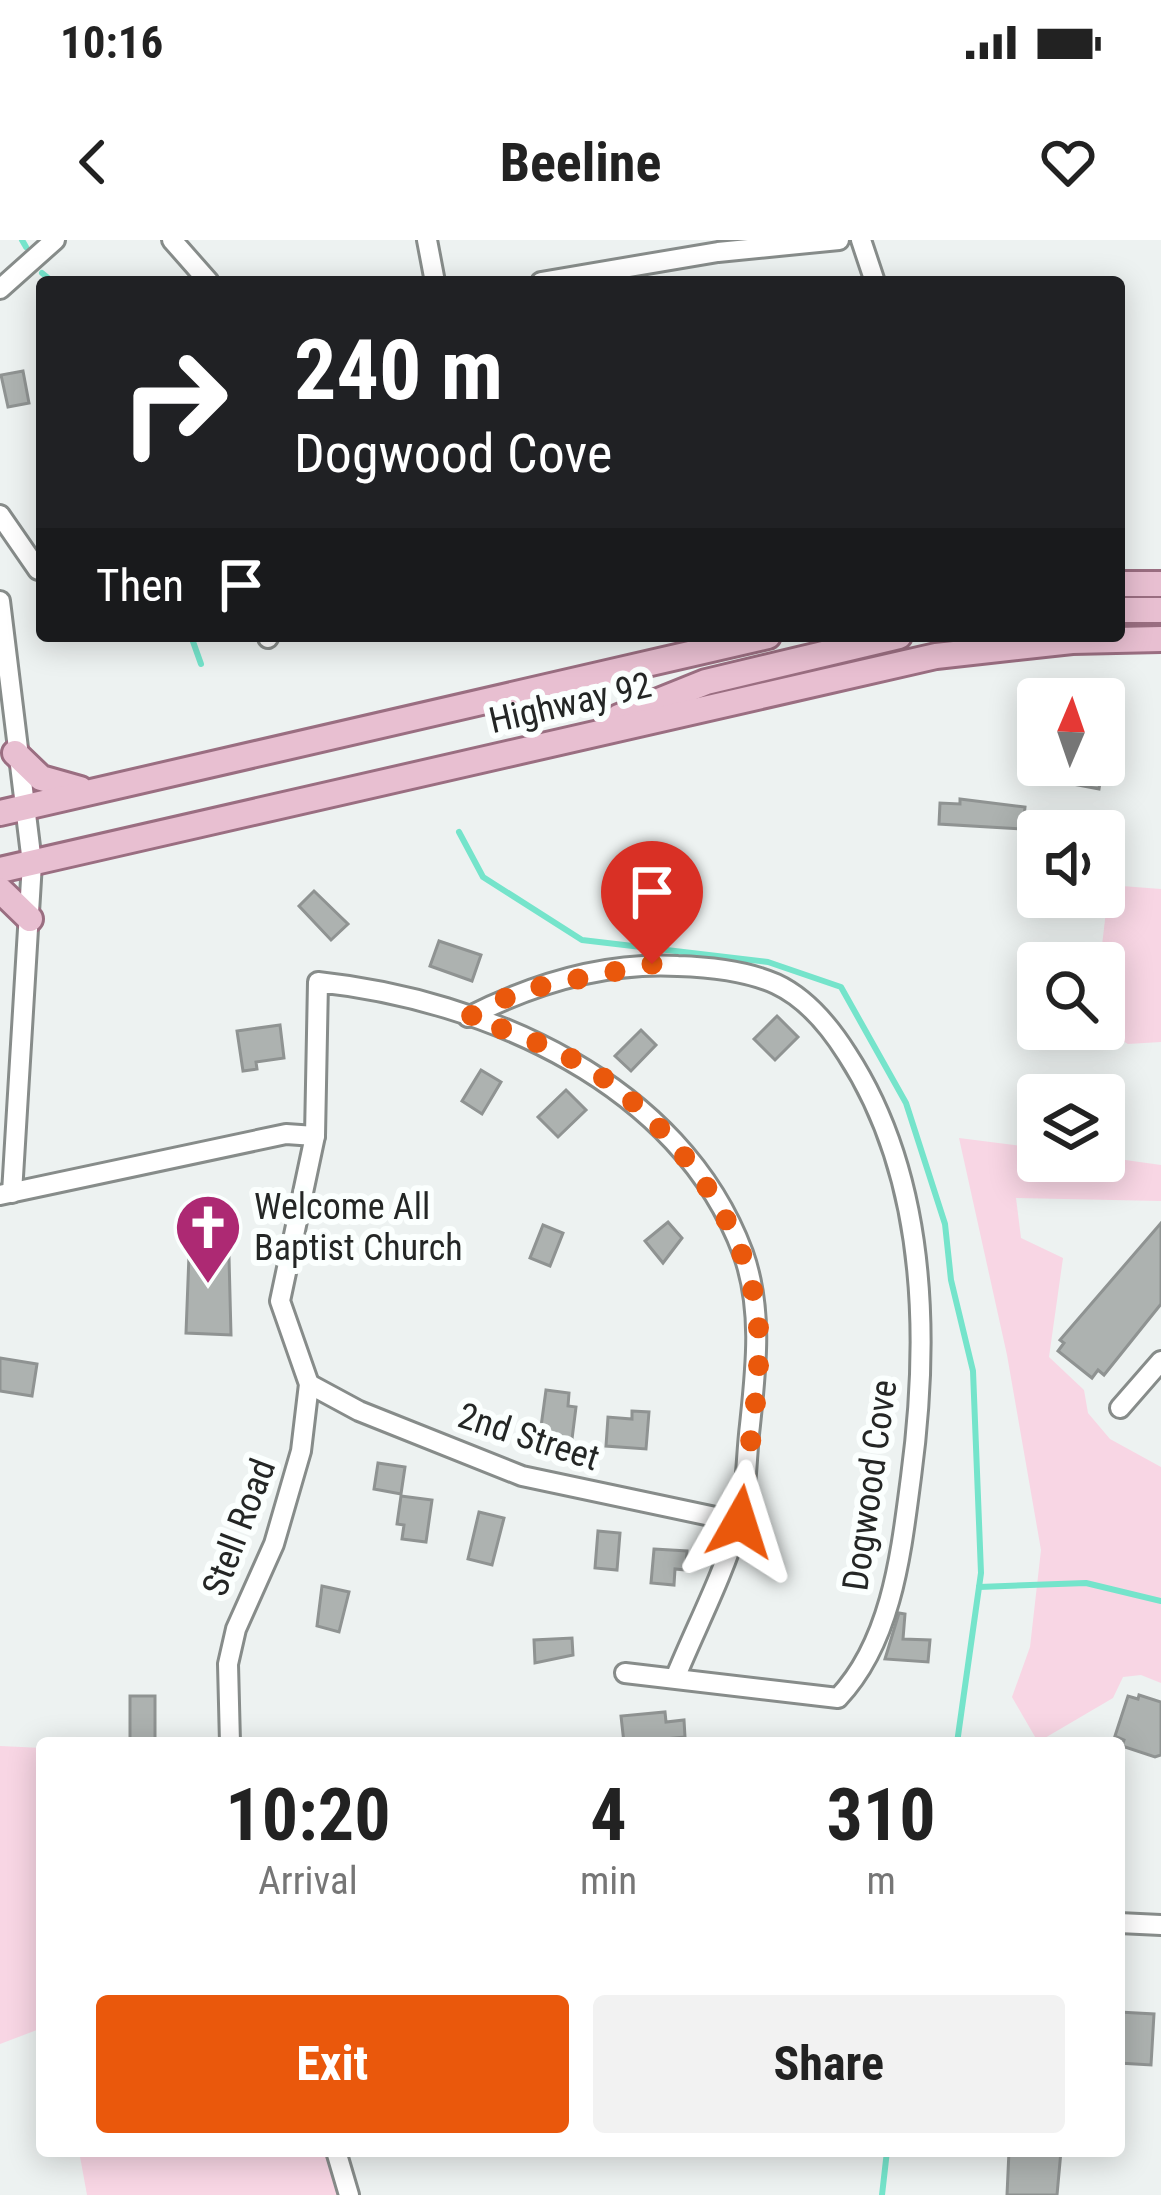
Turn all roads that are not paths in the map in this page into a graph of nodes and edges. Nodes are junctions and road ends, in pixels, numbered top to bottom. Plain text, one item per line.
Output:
1 (55, 240) edge
2 (172, 240) edge
3 (428, 240) edge
4 (639, 240) edge
5 (839, 240) edge
6 (861, 240) edge
7 (644, 263) junction
8 (204, 276) edge
9 (434, 276) edge
10 (574, 276) edge
11 (873, 276) edge
12 (0, 289) edge
13 (0, 515) edge
14 (36, 567) edge
15 (1125, 584) edge
16 (1161, 584) edge
17 (0, 601) edge
18 (1125, 610) edge
19 (1161, 610) edge
20 (1161, 639) edge
21 (1125, 640) edge
22 (742, 642) edge
23 (874, 642) edge
24 (1018, 642) edge
25 (970, 643) edge
26 (591, 734) junction
27 (16, 754) junction
28 (100, 790) junction
29 (11, 811) edge
30 (32, 863) junction
31 (0, 870) edge
32 (0, 890) edge
33 (30, 919) junction
34 (469, 1017) junction
35 (315, 1136) junction
36 (6, 1194) edge
37 (1161, 1361) edge
38 (309, 1384) junction
39 (1120, 1408) dead end
40 (740, 1522) junction
41 (626, 1672) dead end
42 (676, 1676) junction
43 (230, 1737) edge
44 (1125, 1923) edge
45 (1161, 1925) edge
46 (338, 2157) edge
47 (349, 2195) edge

1 - 12 street
2 - 8 street
3 - 9 street
4 - 7 street
5 - 7 street
6 - 11 street
7 - 10 street
13 - 14 street
15 - 16 main road
17 - 27 street
18 - 19 main road
20 - 21 main road, Highway 92
22 - 28 main road, Highway 92
23 - 26 main road
24 - 25 main road, Highway 92
25 - 26 main road, Highway 92
26 - 30 main road, Highway 92
27 - 28 main road
27 - 29 street
28 - 29 main road, Highway 92
29 - 30 street
30 - 31 main road, Highway 92
30 - 33 street
32 - 33 main road
33 - 36 street
34 - 35 street, Stell Road
34 - 40 street
34 - 42 street, Dogwood Cove
35 - 36 street
35 - 38 street, Stell Road
37 - 39 street
38 - 40 street, 2nd Street
38 - 43 street, Stell Road
40 - 42 street
41 - 42 street
44 - 45 street
46 - 47 street

